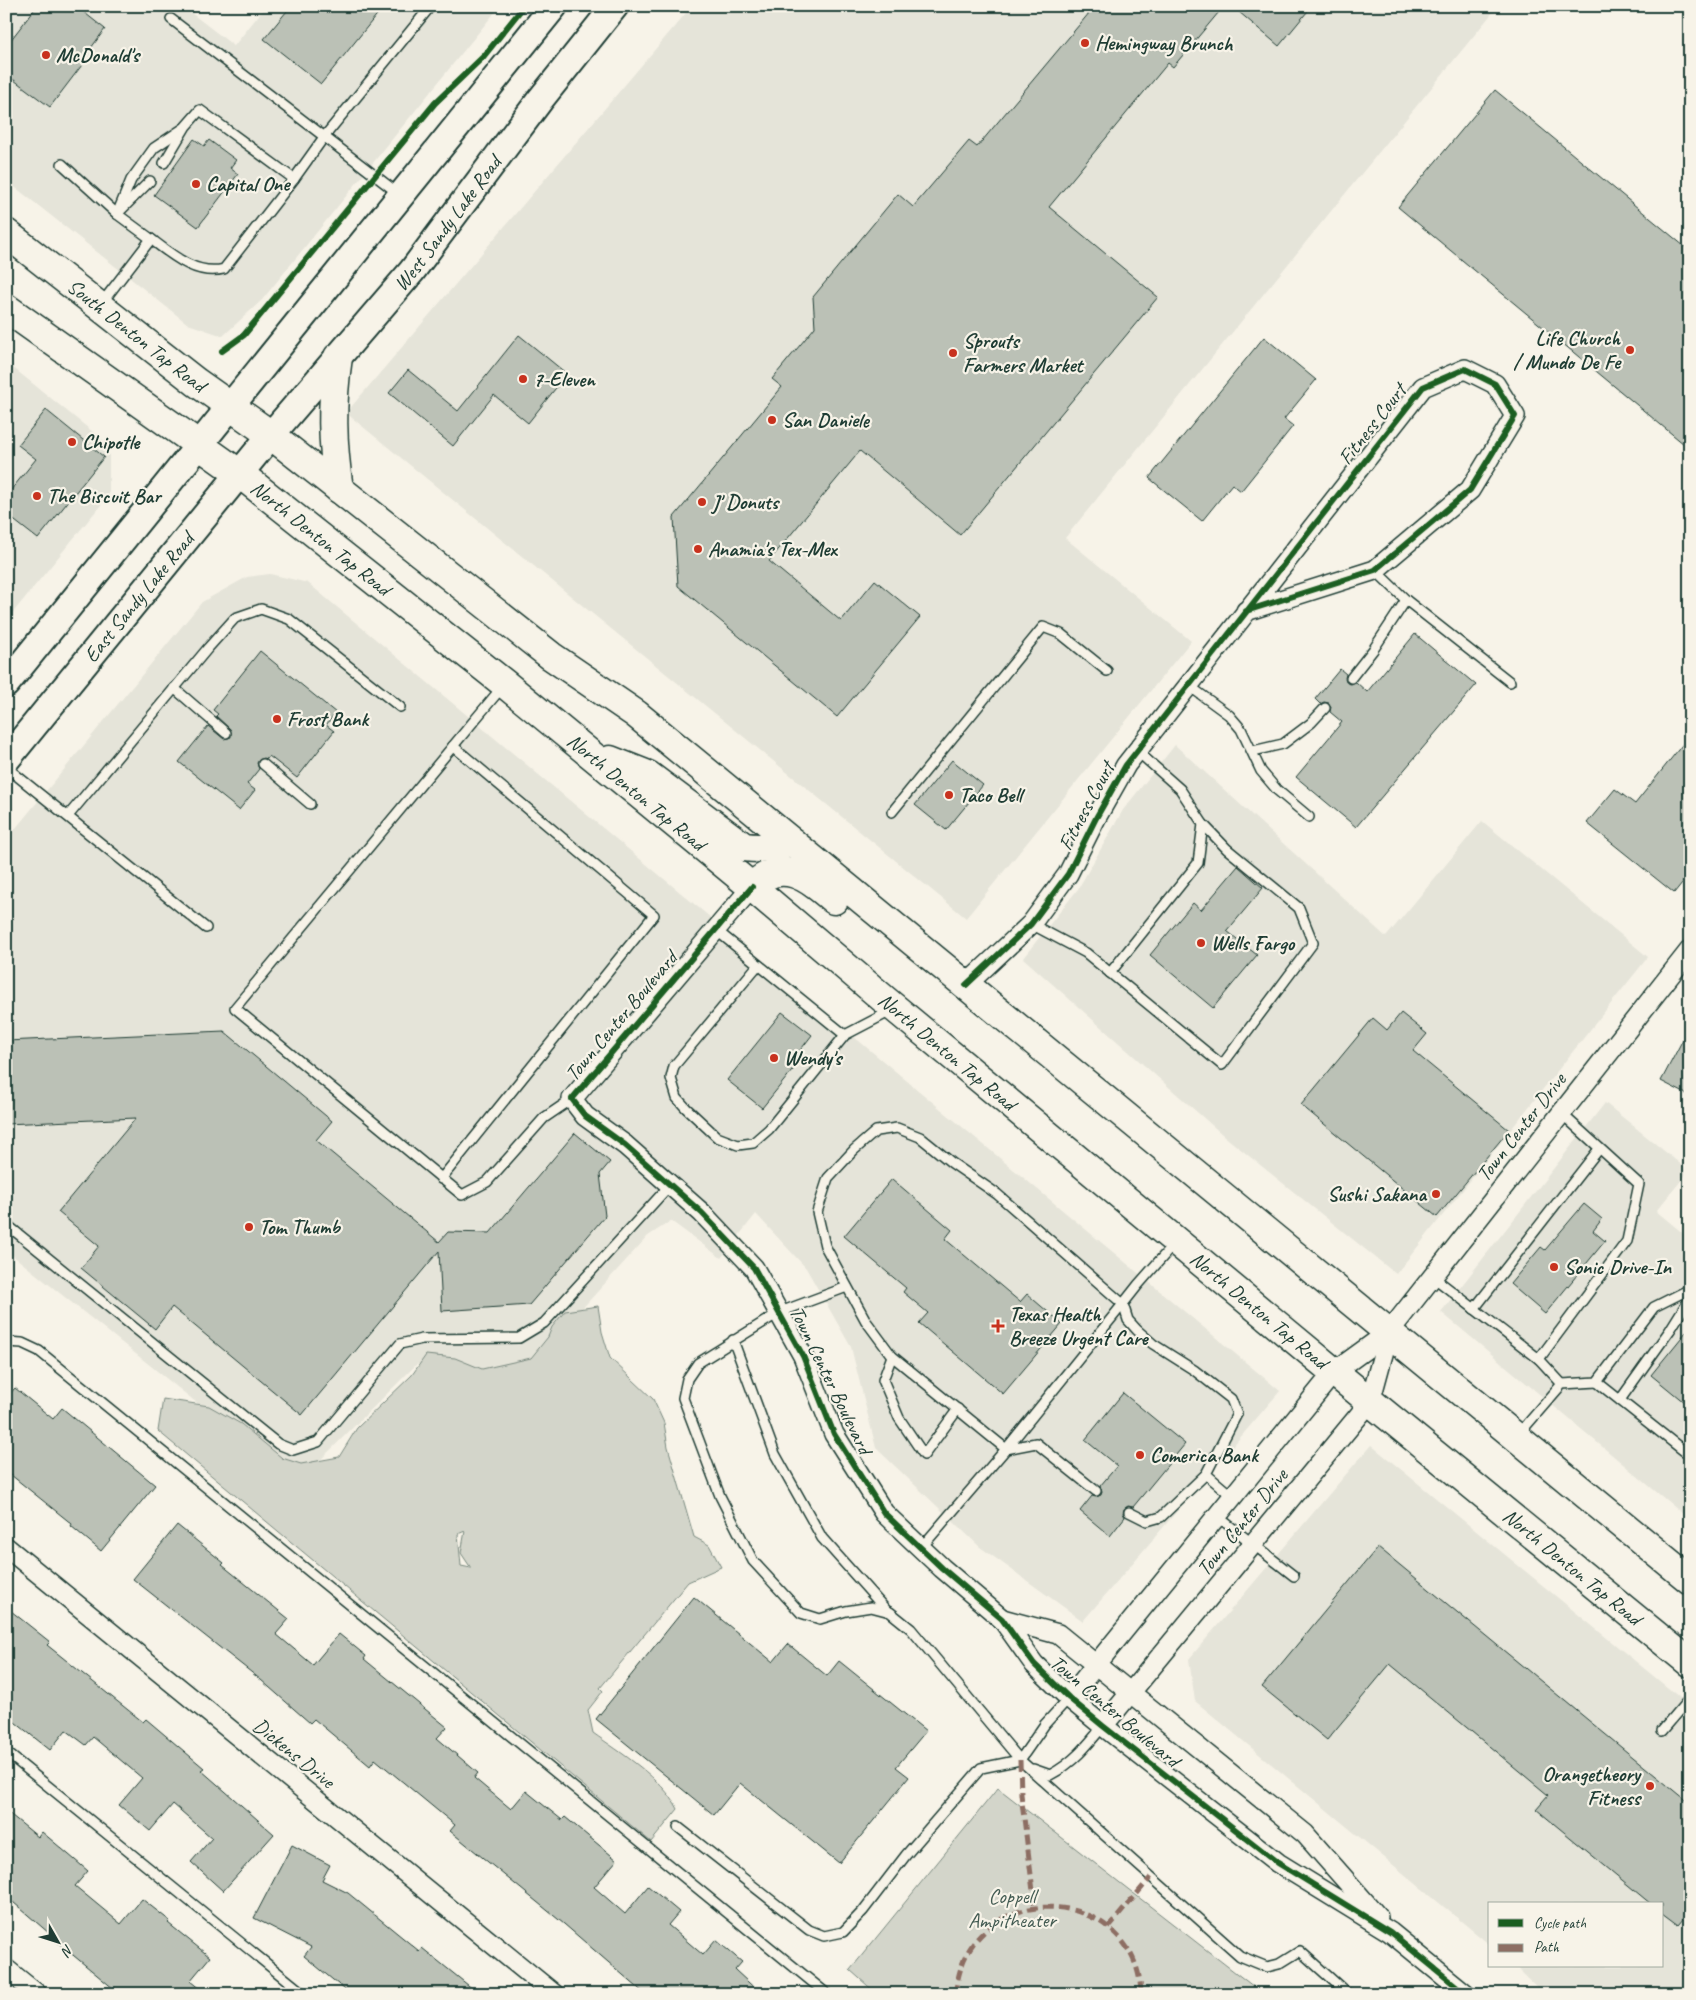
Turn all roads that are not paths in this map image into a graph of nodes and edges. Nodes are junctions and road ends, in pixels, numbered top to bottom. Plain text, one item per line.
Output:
1 (554, 6) edge
2 (615, 6) edge
3 (430, 7) edge
4 (171, 19) dead end
5 (186, 126) junction
6 (324, 137) junction
7 (164, 163) dead end
8 (62, 164) dead end
9 (294, 179) junction
10 (150, 181) dead end
11 (401, 196) junction
12 (117, 214) junction
13 (6, 233) edge
14 (150, 240) junction
15 (100, 306) junction
16 (6, 308) edge
17 (338, 357) junction
18 (231, 407) junction
19 (271, 435) junction
20 (200, 445) junction
21 (240, 474) junction
22 (339, 489) junction
23 (1375, 570) junction
24 (1406, 600) junction
25 (1246, 611) junction
26 (1107, 671) dead end
27 (1350, 678) dead end
28 (1510, 682) dead end
29 (6, 684) edge
30 (505, 684) junction
31 (1188, 685) junction
32 (174, 688) junction
33 (400, 707) dead end
34 (1325, 708) dead end
35 (226, 733) dead end
36 (453, 746) junction
37 (583, 748) junction
38 (1137, 751) junction
39 (1253, 751) junction
40 (6, 760) edge
41 (263, 764) dead end
42 (6, 767) edge
43 (310, 804) dead end
44 (892, 812) dead end
45 (68, 816) junction
46 (1309, 817) dead end
47 (1203, 824) junction
48 (792, 842) junction
49 (752, 887) junction
50 (1031, 924) junction
51 (206, 928) dead end
52 (716, 930) junction
53 (1690, 950) edge
54 (758, 965) junction
55 (944, 966) junction
56 (1110, 973) junction
57 (966, 985) junction
58 (896, 1009) junction
59 (845, 1035) junction
60 (572, 1099) junction
61 (1561, 1113) junction
62 (1599, 1149) junction
63 (441, 1179) junction
64 (670, 1185) junction
65 (6, 1224) edge
66 (1177, 1241) junction
67 (1432, 1276) junction
68 (847, 1286) junction
69 (1690, 1288) edge
70 (1690, 1298) edge
71 (1123, 1304) junction
72 (1474, 1309) junction
73 (780, 1312) junction
74 (1388, 1332) junction
75 (733, 1340) junction
76 (6, 1342) edge
77 (892, 1356) junction
78 (1539, 1359) junction
79 (1334, 1372) junction
80 (1597, 1382) junction
81 (1562, 1384) junction
82 (1620, 1400) junction
83 (1370, 1402) junction
84 (958, 1409) junction
85 (1516, 1437) junction
86 (1006, 1449) junction
87 (1690, 1450) edge
88 (1206, 1474) junction
89 (1096, 1491) dead end
90 (1233, 1497) junction
91 (1129, 1512) dead end
92 (1217, 1516) junction
93 (1253, 1544) junction
94 (6, 1547) edge
95 (921, 1548) junction
96 (1294, 1576) dead end
97 (1690, 1580) edge
98 (887, 1611) junction
99 (1002, 1619) junction
100 (1690, 1663) edge
101 (1096, 1664) junction
102 (1131, 1693) junction
103 (1069, 1698) junction
104 (1690, 1698) edge
105 (1103, 1726) junction
106 (1662, 1731) dead end
107 (6, 1752) edge
108 (1020, 1760) junction
109 (678, 1828) dead end
110 (1390, 1932) junction
111 (6, 1969) edge
112 (1456, 1991) edge
113 (37, 1994) edge
114 (304, 1994) edge
115 (554, 1994) edge
116 (827, 1994) edge
117 (1348, 1994) edge

1 - 11 main road
2 - 17 main road, West Sandy Lake Road
3 - 6 lane
4 - 6 lane
5 - 7 lane
5 - 9 lane
5 - 12 lane
6 - 9 lane
6 - 11 lane
8 - 12 lane
9 - 14 lane
10 - 12 lane
11 - 18 main road
12 - 14 lane
13 - 15 main road, South Denton Tap Road
14 - 15 lane
15 - 18 main road, South Denton Tap Road
16 - 20 main road
17 - 19 main road, West Sandy Lake Road
17 - 22 main road
18 - 19 main road, South Denton Tap Road
18 - 20 main road
19 - 21 main road, East Sandy Lake Road
19 - 22 main road
20 - 21 main road, North Denton Tap Road
20 - 29 main road
21 - 30 main road, North Denton Tap Road
21 - 40 main road, East Sandy Lake Road
22 - 48 main road
23 - 24 lane
23 - 25 street, Fitness Court
23 - 25 street, Fitness Court
24 - 27 lane
24 - 28 lane
25 - 31 street, Fitness Court
26 - 44 lane
30 - 36 lane
30 - 37 main road, North Denton Tap Road
31 - 38 street, Fitness Court
31 - 39 lane
32 - 33 lane
32 - 35 lane
32 - 45 lane
34 - 39 lane
36 - 63 lane
36 - 63 lane
37 - 48 main road
37 - 49 main road, North Denton Tap Road
38 - 47 lane
38 - 50 street, Fitness Court
39 - 46 lane
41 - 43 lane
42 - 45 lane
45 - 51 lane
47 - 56 lane
47 - 56 lane
48 - 55 main road
49 - 52 street, Town Center Boulevard
49 - 55 main road
49 - 58 main road, North Denton Tap Road
50 - 56 lane
50 - 57 street, Fitness Court
52 - 54 lane
52 - 60 street, Town Center Boulevard
53 - 61 street, Town Center Drive
54 - 59 lane
54 - 59 lane
55 - 57 main road
57 - 74 main road
58 - 59 lane
58 - 66 main road, North Denton Tap Road
60 - 63 lane
60 - 64 street, Town Center Boulevard
61 - 62 lane
61 - 67 street, Town Center Drive
62 - 72 lane
62 - 78 lane
64 - 65 lane
64 - 73 street, Town Center Boulevard
66 - 71 lane
66 - 79 main road, North Denton Tap Road
67 - 72 lane
67 - 74 street, Town Center Drive
68 - 71 lane
68 - 73 lane
68 - 77 lane
69 - 80 lane
70 - 82 lane
71 - 86 lane
71 - 88 lane
72 - 78 lane
73 - 75 lane
73 - 95 street, Town Center Boulevard
74 - 79 street, Town Center Drive
74 - 83 street, Town Center Drive
74 - 85 main road
75 - 98 lane
75 - 98 lane
76 - 116 lane
77 - 84 lane
77 - 84 lane
78 - 81 lane
79 - 83 main road, North Denton Tap Road
79 - 90 street, Town Center Drive
80 - 81 lane
80 - 82 lane
81 - 85 lane
82 - 87 lane
83 - 93 street, Town Center Drive
83 - 100 main road, North Denton Tap Road
84 - 86 lane
85 - 97 main road
86 - 89 lane
86 - 95 lane
88 - 90 lane
88 - 91 lane
90 - 92 street, Town Center Drive
92 - 93 lane
92 - 101 street, Town Center Drive
93 - 96 lane
93 - 102 street, Town Center Drive
94 - 115 street, Dickens Drive
95 - 99 street, Town Center Boulevard
98 - 108 lane
99 - 101 street, Town Center Boulevard
99 - 103 street, Town Center Boulevard
101 - 102 street, Town Center Boulevard
101 - 103 street, Town Center Drive
102 - 105 street, Town Center Drive
102 - 110 street, Town Center Boulevard
103 - 105 street, Town Center Boulevard
103 - 108 lane
104 - 106 lane
105 - 108 lane
105 - 110 street, Town Center Boulevard
107 - 114 lane
108 - 109 lane
108 - 117 lane
110 - 112 street, Town Center Boulevard
111 - 113 street

